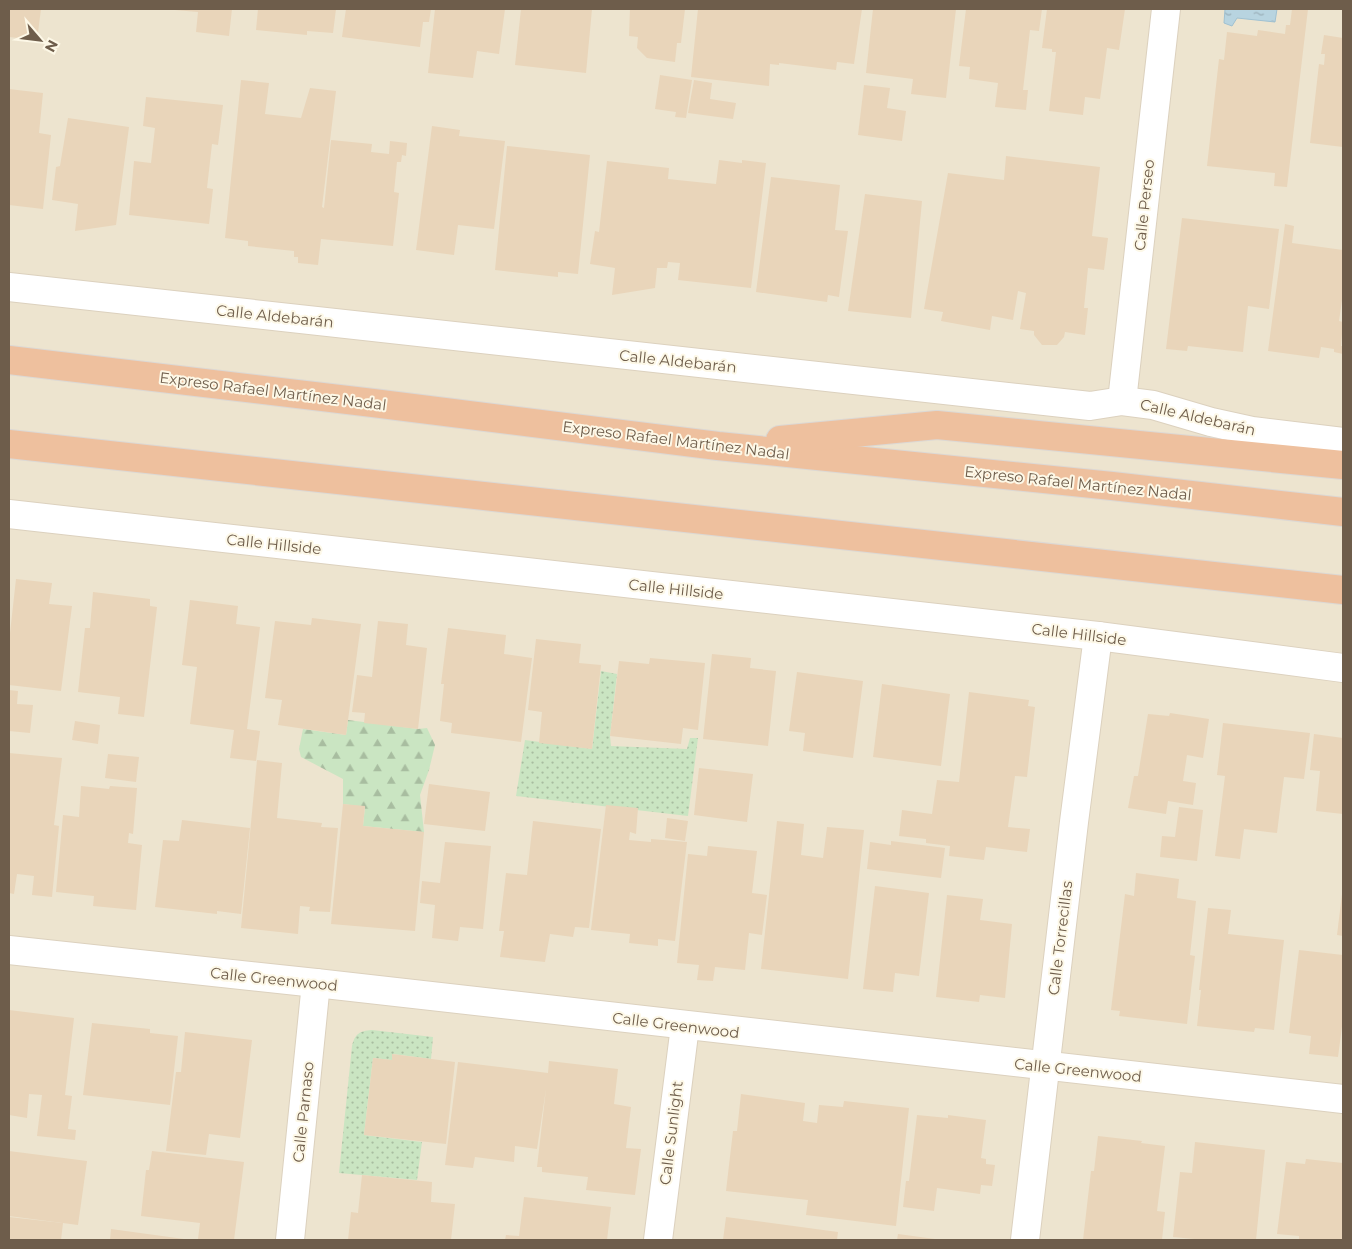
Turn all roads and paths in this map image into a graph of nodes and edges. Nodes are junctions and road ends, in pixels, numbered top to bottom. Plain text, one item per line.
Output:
1 (1166, 9) edge
2 (9, 287) edge
3 (9, 360) edge
4 (1122, 401) junction
5 (1343, 442) edge
6 (9, 444) edge
7 (718, 446) junction
8 (1343, 465) edge
9 (1343, 512) edge
10 (9, 514) edge
11 (1274, 582) junction
12 (1343, 590) edge
13 (1343, 608) edge
14 (1098, 636) junction
15 (1343, 668) edge
16 (9, 950) edge
17 (316, 983) junction
18 (684, 1026) junction
19 (1045, 1066) junction
20 (1343, 1099) edge
21 (290, 1240) edge
22 (658, 1240) edge
23 (1025, 1240) edge

1 - 4 street, Calle Perseo
2 - 4 street, Calle Aldebarán
3 - 7 highway, Expreso Rafael Martínez Nadal
4 - 5 street, Calle Aldebarán
6 - 11 highway
7 - 8 highway
7 - 9 highway, Expreso Rafael Martínez Nadal
10 - 14 street, Calle Hillside
11 - 12 highway
11 - 13 highway
14 - 15 street, Calle Hillside
14 - 19 street, Calle Torrecillas
16 - 17 street, Calle Greenwood
17 - 18 street, Calle Greenwood
17 - 21 street, Calle Parnaso
18 - 19 street, Calle Greenwood
18 - 22 street, Calle Sunlight
19 - 20 street, Calle Greenwood
19 - 23 street, Calle Torrecillas

